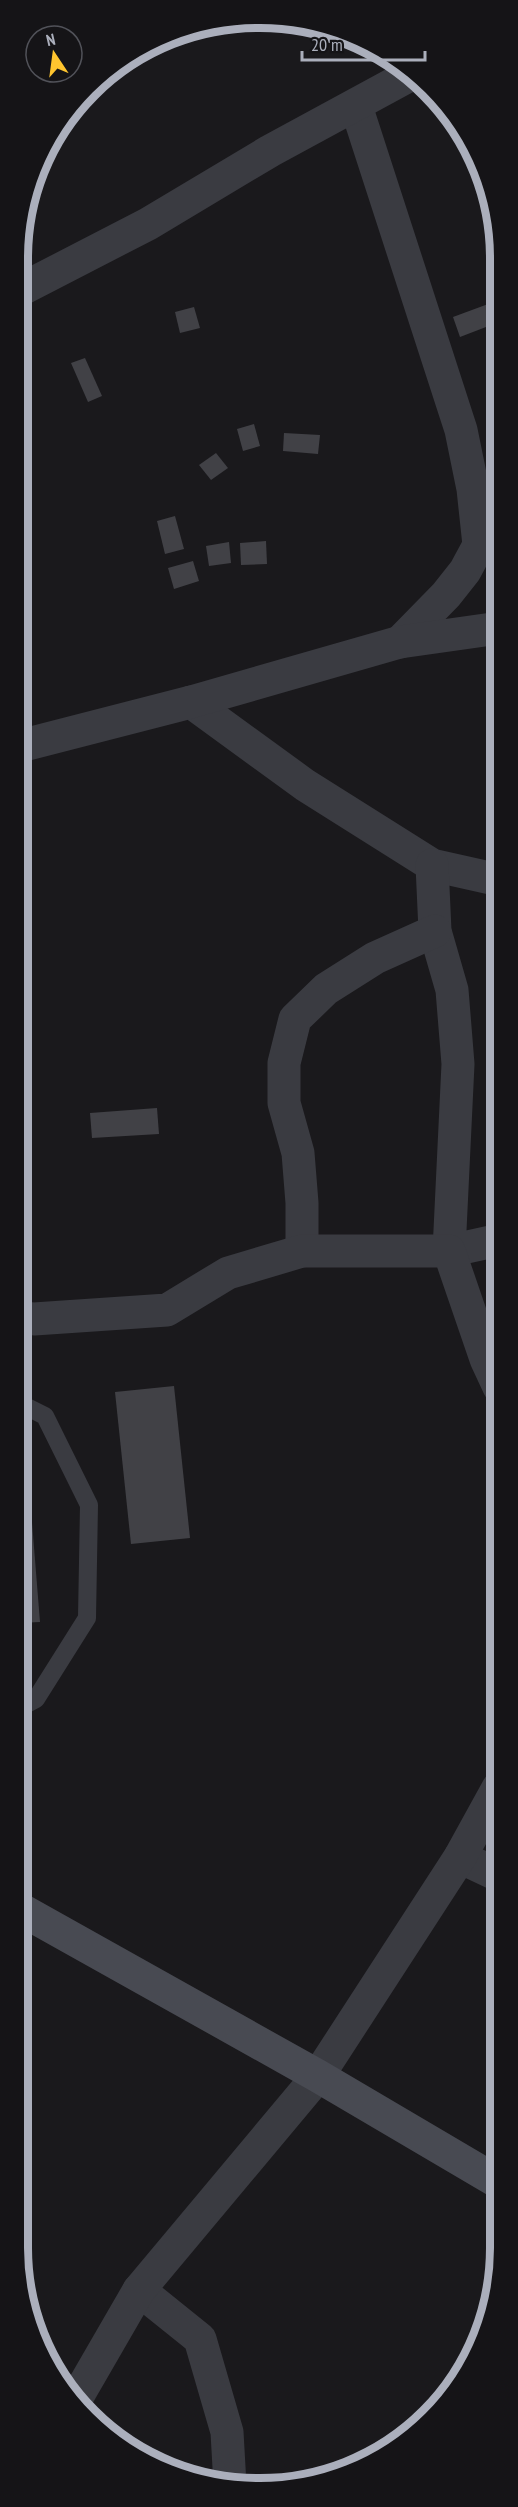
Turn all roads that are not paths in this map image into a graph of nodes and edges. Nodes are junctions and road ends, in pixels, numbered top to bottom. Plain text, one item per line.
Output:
1 (403, 79) edge
2 (356, 106) junction
3 (28, 286) edge
4 (490, 629) edge
5 (400, 642) junction
6 (191, 702) junction
7 (28, 744) edge
8 (432, 865) junction
9 (490, 878) edge
10 (435, 931) junction
11 (490, 1242) edge
12 (302, 1251) junction
13 (449, 1251) junction
14 (28, 1318) edge
15 (490, 1368) edge
16 (28, 1408) edge
17 (28, 1703) edge
18 (490, 1803) edge
19 (460, 1857) junction
20 (490, 1871) edge
21 (28, 1914) edge
22 (318, 2076) junction
23 (490, 2177) edge
24 (138, 2290) junction
25 (80, 2392) edge
26 (230, 2477) edge

1 - 2 street
2 - 3 street
2 - 5 street
4 - 5 street
5 - 6 street
6 - 7 street
6 - 8 street
8 - 9 street
8 - 10 street
10 - 12 street
10 - 13 street
11 - 13 street
12 - 13 street
12 - 14 street
13 - 15 street
16 - 17 lane
18 - 19 street
19 - 20 street
19 - 22 street
21 - 22 street
22 - 23 street
22 - 24 street
24 - 25 street
24 - 26 street

